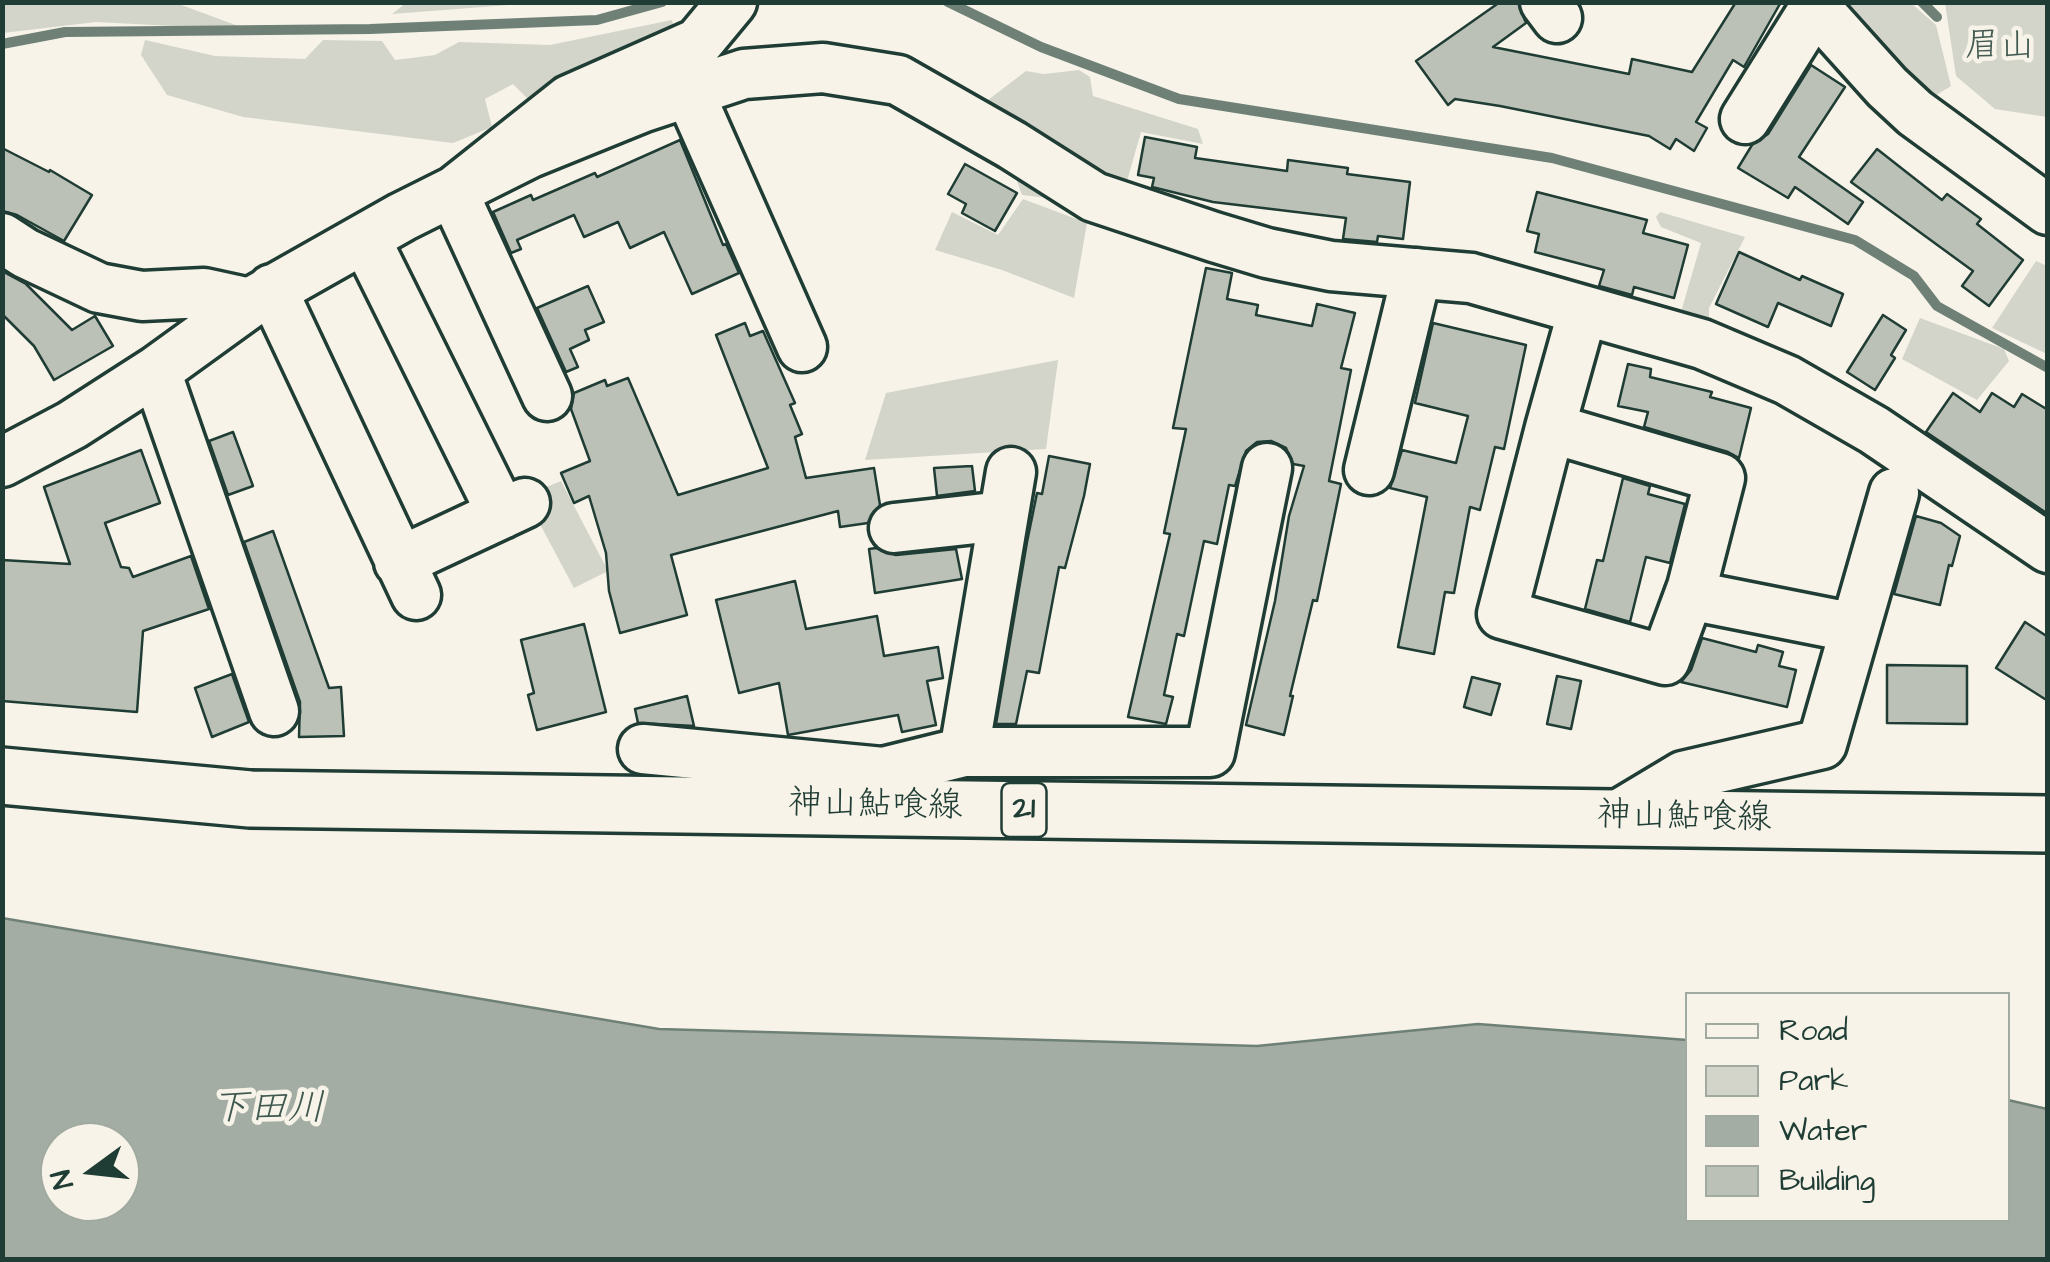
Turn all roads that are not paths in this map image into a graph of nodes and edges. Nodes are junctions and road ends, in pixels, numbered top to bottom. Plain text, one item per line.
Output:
1 (732, 2) edge
2 (1814, 5) edge
3 (689, 92) junction
4 (1745, 119) dead end
5 (453, 192) junction
6 (2048, 210) edge
7 (2, 238) edge
8 (365, 238) junction
9 (1417, 273) junction
10 (261, 296) junction
11 (1583, 310) junction
12 (802, 347) dead end
13 (156, 371) junction
14 (548, 396) dead end
15 (1550, 428) junction
16 (2, 462) edge
17 (1267, 468) dead end
18 (1369, 470) dead end
19 (1894, 493) dead end
20 (894, 528) dead end
21 (2048, 548) edge
22 (1689, 595) junction
23 (1855, 628) junction
24 (274, 711) dead end
25 (643, 749) dead end
26 (964, 752) junction
27 (2, 776) edge
28 (881, 790) junction
29 (1613, 818) junction
30 (2048, 824) edge

1 - 5 street
2 - 4 street
2 - 6 street
3 - 5 street
3 - 9 street
3 - 12 street
5 - 8 street
5 - 14 street
7 - 10 street
8 - 10 street
8 - 10 street
9 - 11 street
9 - 18 street
10 - 13 street
11 - 15 street
11 - 21 street
13 - 16 street
13 - 24 street
15 - 22 street
15 - 22 street
17 - 26 street
19 - 23 street
20 - 26 street
22 - 23 street
23 - 29 street
25 - 28 street
26 - 28 street
27 - 28 main road, 神山鮎喰線 / 21
28 - 29 main road, 神山鮎喰線 / 21
29 - 30 main road, 神山鮎喰線 / 21

